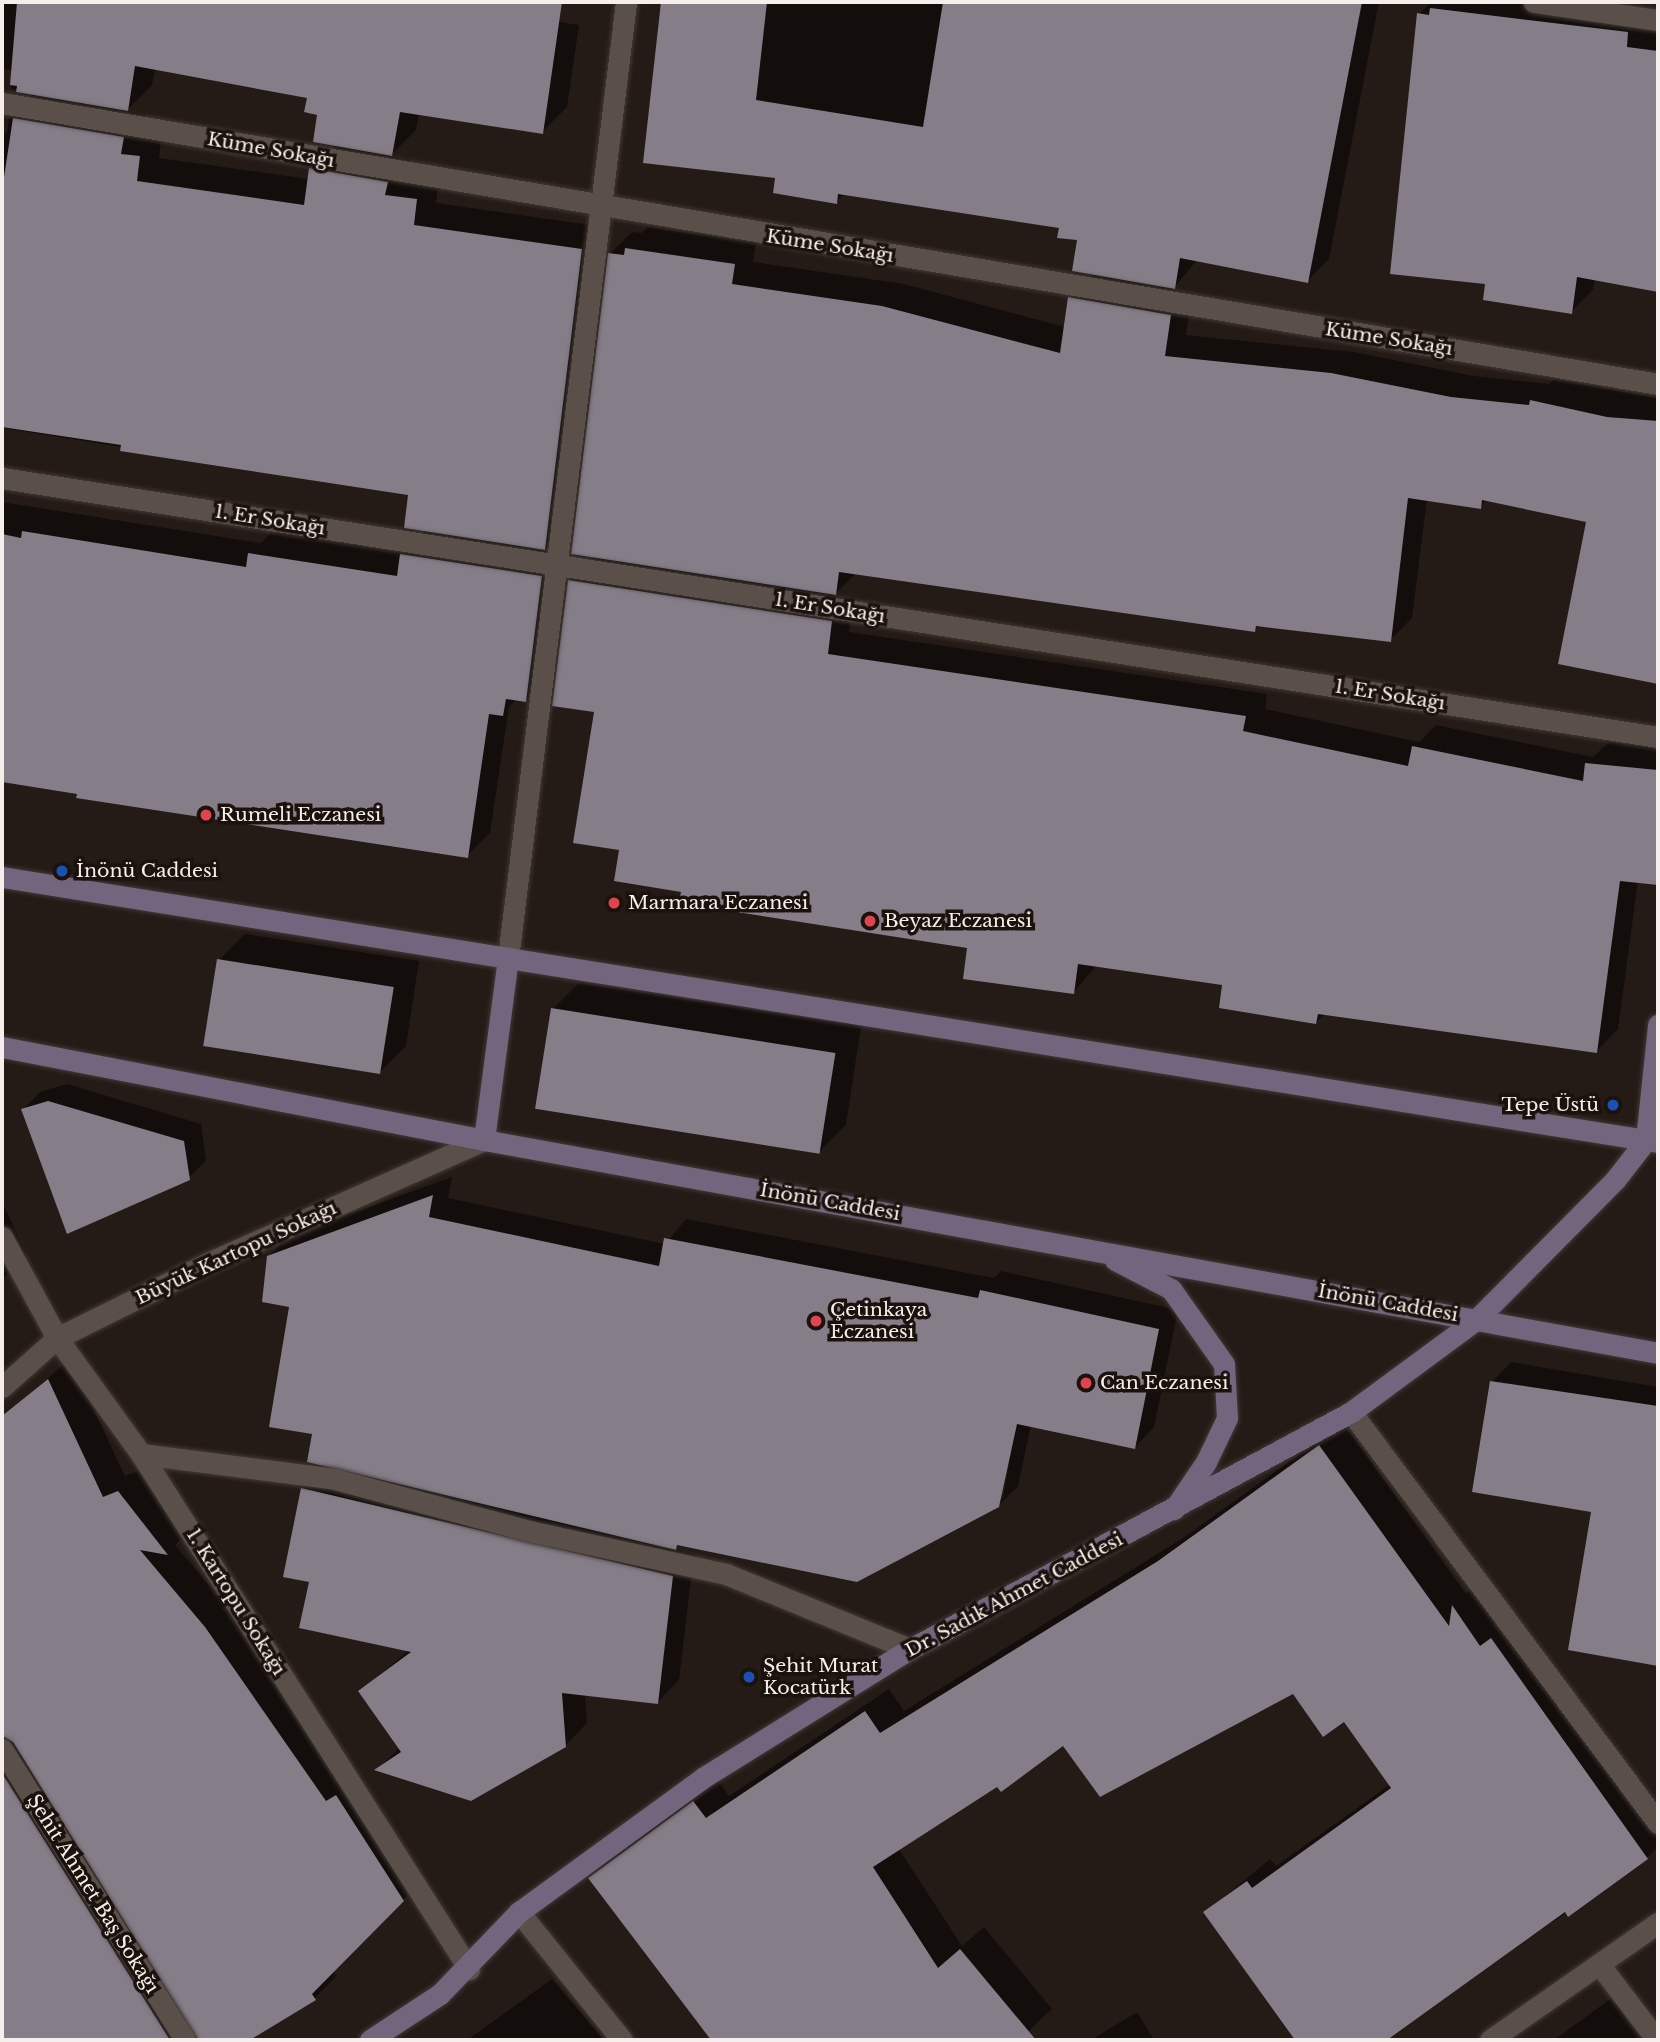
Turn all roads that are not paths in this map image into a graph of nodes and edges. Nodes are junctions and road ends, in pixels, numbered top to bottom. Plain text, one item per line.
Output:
1 (626, 2) edge
2 (1534, 2) edge
3 (1658, 20) edge
4 (2, 103) edge
5 (599, 207) junction
6 (1658, 384) edge
7 (2, 478) edge
8 (557, 565) junction
9 (1658, 737) edge
10 (2, 877) edge
11 (508, 958) junction
12 (1658, 1025) edge
13 (2, 1046) edge
14 (484, 1140) junction
15 (1654, 1143) edge
16 (2, 1237) edge
17 (1095, 1250) junction
18 (1477, 1319) junction
19 (57, 1338) junction
20 (1658, 1353) edge
21 (2, 1387) edge
22 (1351, 1412) junction
23 (141, 1454) junction
24 (1171, 1513) junction
25 (910, 1649) junction
26 (2, 1748) edge
27 (1658, 1823) edge
28 (519, 1912) junction
29 (1658, 1923) edge
30 (1599, 1964) junction
31 (469, 1969) junction
32 (185, 2040) edge
33 (370, 2040) edge
34 (622, 2040) edge
35 (1490, 2040) edge
36 (1657, 2040) edge

1 - 5 street
2 - 3 street
4 - 5 street, Küme Sokağı
5 - 6 street, Küme Sokağı
5 - 8 street
7 - 8 street, 1. Er Sokağı
8 - 9 street, 1. Er Sokağı
8 - 11 street
10 - 11 street
11 - 14 street
11 - 15 street
12 - 15 street
13 - 14 street, İnönü Caddesi
14 - 17 street, İnönü Caddesi
14 - 19 street, Büyük Kartopu Sokağı
15 - 18 street, Dr. Sadık Ahmet Caddesi
16 - 19 street, 1. Kartopu Sokağı
17 - 18 street, İnönü Caddesi
17 - 24 street
18 - 20 street, İnönü Caddesi
18 - 22 street, Dr. Sadık Ahmet Caddesi
19 - 21 street, Büyük Kartopu Sokağı
19 - 23 street, 1. Kartopu Sokağı
22 - 24 street, Dr. Sadık Ahmet Caddesi
22 - 27 street
23 - 25 street
23 - 31 street, 1. Kartopu Sokağı
24 - 25 street, Dr. Sadık Ahmet Caddesi
25 - 28 street, Dr. Sadık Ahmet Caddesi
26 - 32 street, Şehit Ahmet Baş Sokağı
28 - 31 street, Dr. Sadık Ahmet Caddesi
28 - 34 street
29 - 30 street
30 - 35 street
30 - 36 street
31 - 33 street, Dr. Sadık Ahmet Caddesi

